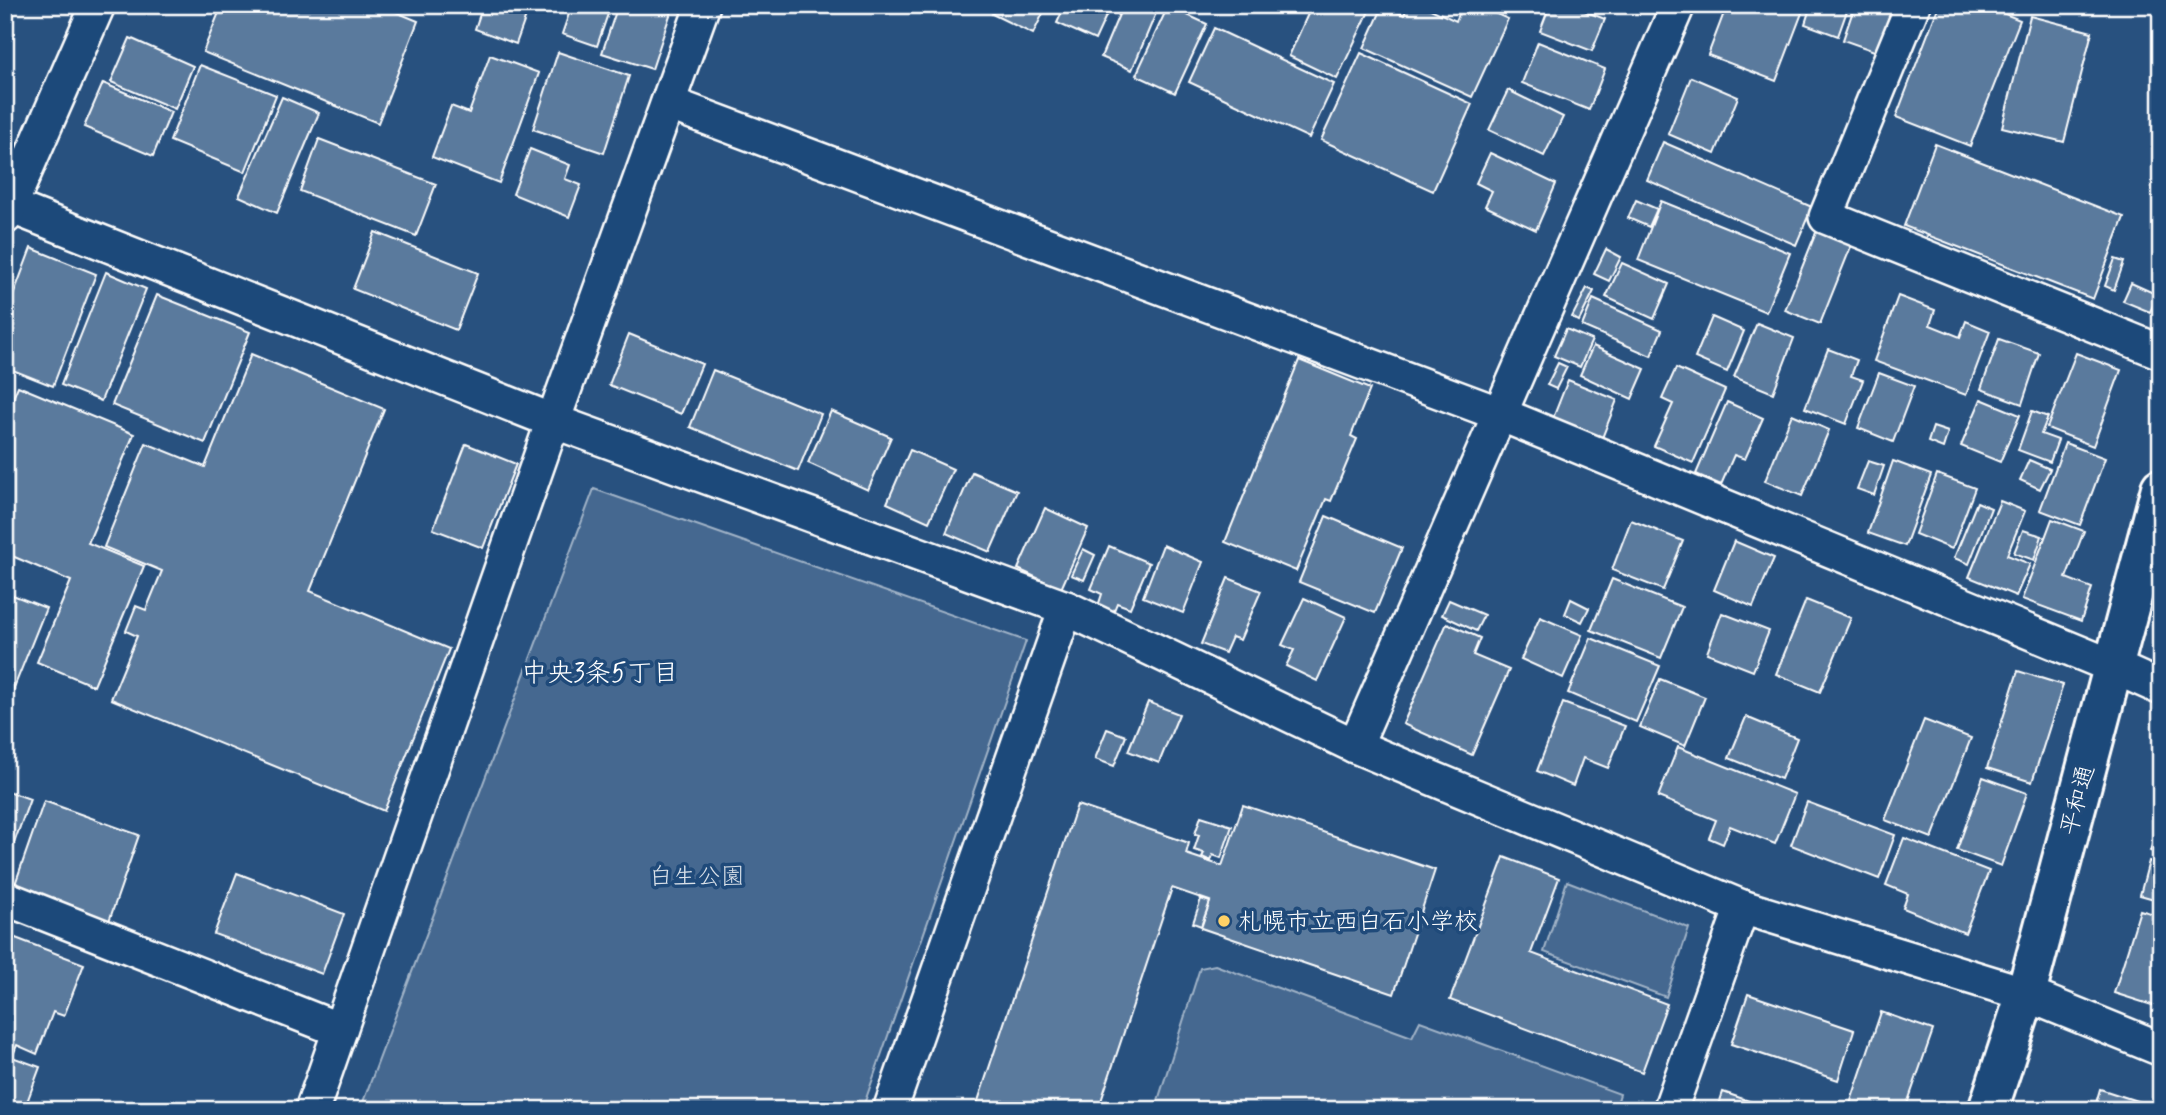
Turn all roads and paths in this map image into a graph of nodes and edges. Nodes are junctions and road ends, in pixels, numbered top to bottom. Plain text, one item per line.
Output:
1 (98, 5) edge
2 (703, 5) edge
3 (1678, 5) edge
4 (1913, 5) edge
5 (668, 103) junction
6 (8, 211) edge
7 (2161, 352) edge
8 (1500, 414) junction
9 (553, 421) junction
10 (2161, 488) edge
11 (1066, 608) junction
12 (2112, 666) junction
13 (2161, 688) edge
14 (1355, 746) junction
15 (5, 898) edge
16 (1742, 907) junction
17 (2026, 994) junction
18 (340, 1030) junction
19 (2161, 1049) edge
20 (312, 1110) edge
21 (890, 1110) edge
22 (1671, 1110) edge
23 (1987, 1110) edge

1 - 6 street
2 - 5 street
3 - 8 street
4 - 7 street
5 - 8 street
5 - 9 street
6 - 9 street
8 - 12 street
8 - 14 street
9 - 11 street
9 - 18 street
10 - 12 street, 平和通
11 - 14 street
11 - 21 street
12 - 13 street
12 - 17 street, 平和通
14 - 16 street
15 - 18 street
16 - 17 street
16 - 22 street
17 - 19 street
17 - 23 street, 平和通
18 - 20 street

